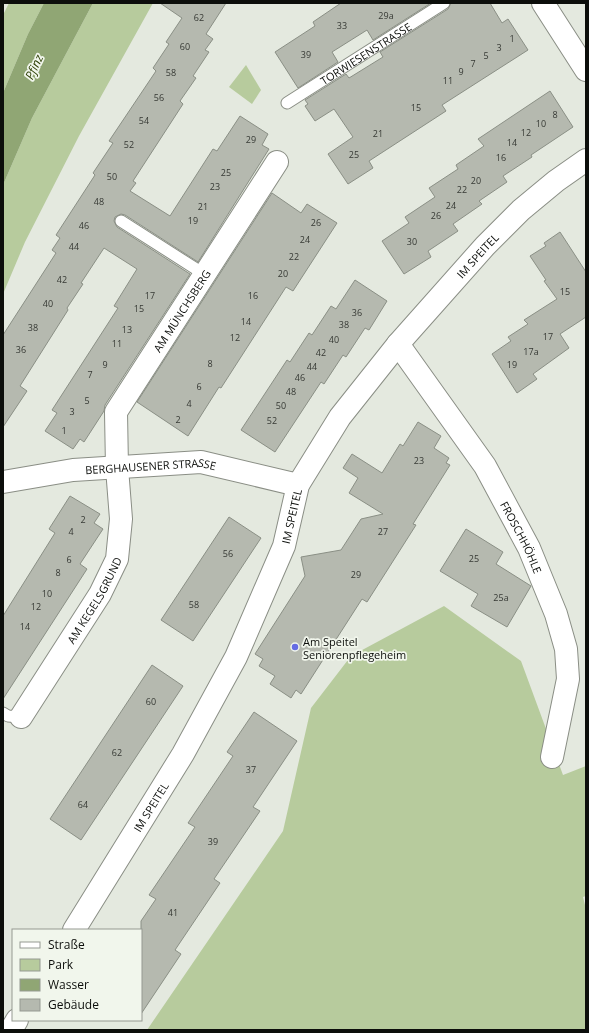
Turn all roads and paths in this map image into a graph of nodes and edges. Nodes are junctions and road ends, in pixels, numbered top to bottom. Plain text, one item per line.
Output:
1 (444, 3) edge
2 (543, 3) edge
3 (586, 70) edge
4 (287, 103) dead end
5 (586, 160) edge
6 (277, 162) dead end
7 (121, 221) dead end
8 (204, 274) junction
9 (398, 344) junction
10 (117, 468) junction
11 (3, 482) edge
12 (298, 485) junction
13 (12, 715) edge
14 (552, 757) dead end
15 (75, 929) edge
16 (17, 1021) edge
17 (11, 1030) edge

1 - 4 lane, TORWIESENSTRASSE
2 - 3 street
5 - 9 street, IM SPEITEL
6 - 8 street, AM MÜNCHSBERG
7 - 8 lane
8 - 10 street, AM MÜNCHSBERG
9 - 12 street, IM SPEITEL
9 - 14 street, FROSCHHÖHLE
10 - 11 street, BERGHAUSENER STRASSE
10 - 12 street, BERGHAUSENER STRASSE
10 - 13 street, AM KEGELSGRUND
12 - 15 street, IM SPEITEL
16 - 17 street

